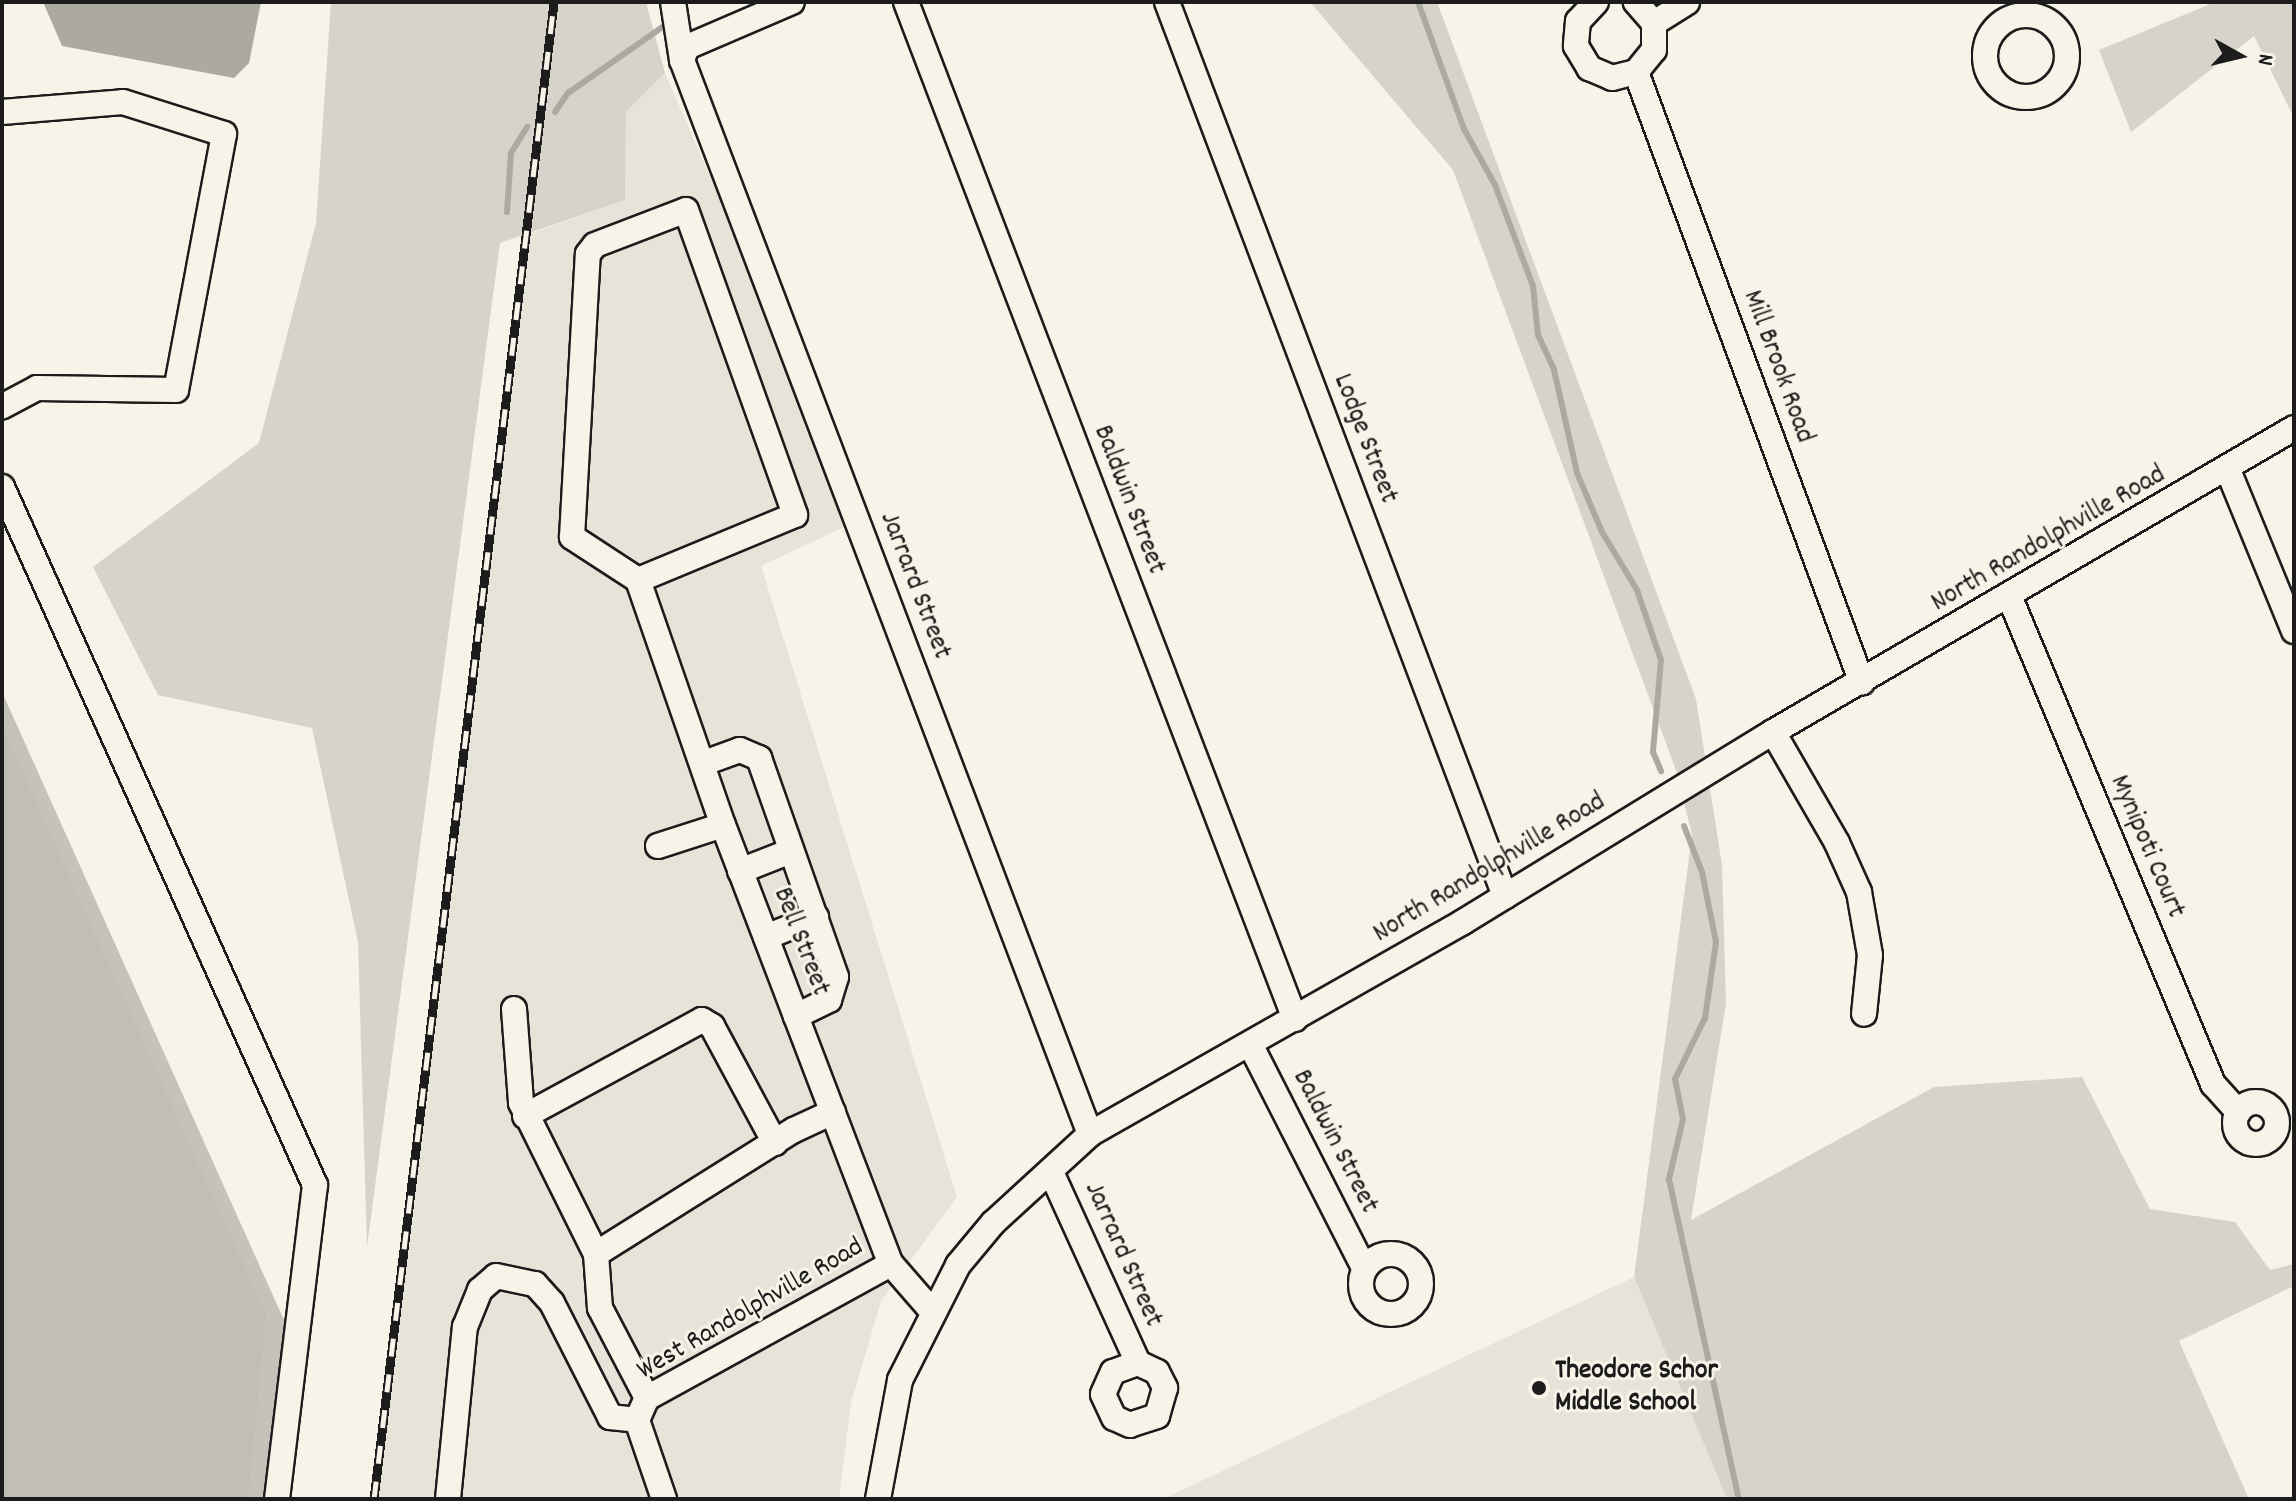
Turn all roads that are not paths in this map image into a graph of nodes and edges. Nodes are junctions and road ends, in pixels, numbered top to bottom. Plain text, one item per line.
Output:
1 (673, 2) edge
2 (792, 2) edge
3 (906, 2) edge
4 (1167, 2) edge
5 (1596, 2) edge
6 (1636, 2) edge
7 (1687, 2) edge
8 (1654, 23) junction
9 (682, 60) junction
10 (1636, 72) junction
11 (2, 112) edge
12 (2, 407) edge
13 (2294, 428) edge
14 (2228, 470) junction
15 (2, 487) edge
16 (638, 580) junction
17 (2010, 598) junction
18 (2294, 631) edge
19 (1862, 683) junction
20 (1773, 732) junction
21 (704, 763) junction
22 (723, 825) junction
23 (658, 846) dead end
24 (791, 851) junction
25 (740, 871) junction
26 (1505, 896) junction
27 (816, 917) junction
28 (766, 937) junction
29 (514, 1009) dead end
30 (1864, 1014) dead end
31 (796, 1016) junction
32 (1295, 1019) junction
33 (1250, 1044) junction
34 (833, 1112) junction
35 (2238, 1112) dead end
36 (525, 1116) junction
37 (1090, 1134) junction
38 (775, 1143) junction
39 (1051, 1172) junction
40 (596, 1254) junction
41 (891, 1264) junction
42 (1364, 1268) dead end
43 (932, 1311) junction
44 (1138, 1363) dead end
45 (642, 1409) junction
46 (277, 1499) edge
47 (448, 1499) edge
48 (664, 1499) edge
49 (878, 1499) edge

1 - 9 street, Jarrard Street
2 - 9 street
3 - 32 street, Baldwin Street
4 - 26 street, Lodge Street
5 - 10 street
6 - 8 street
7 - 8 street
8 - 10 street
9 - 37 street, Jarrard Street
10 - 19 street, Mill Brook Road
11 - 12 street
13 - 14 street, North Randolphville Road
14 - 17 street, North Randolphville Road
14 - 18 street
15 - 46 street
16 - 16 street
16 - 21 street, Bell Street
17 - 19 street, North Randolphville Road
17 - 35 street, Mynipoti Court
19 - 20 street, North Randolphville Road
20 - 26 street, North Randolphville Road
20 - 30 street
21 - 22 street, Bell Street
21 - 24 street
22 - 23 street
22 - 25 street, Bell Street
24 - 25 street
24 - 27 street
25 - 28 street, Bell Street
26 - 32 street, North Randolphville Road
27 - 28 street
27 - 31 street
28 - 31 street, Bell Street
29 - 36 street
31 - 34 street, Bell Street
32 - 33 street, North Randolphville Road
33 - 37 street, North Randolphville Road
33 - 42 street, Baldwin Street
34 - 38 street
34 - 41 street, Bell Street
36 - 38 street
36 - 40 street
37 - 39 street, North Randolphville Road
38 - 40 street
39 - 43 street, North Randolphville Road
39 - 44 street, Jarrard Street
40 - 45 street
41 - 43 street, Bell Street
41 - 45 street, West Randolphville Road
43 - 49 street, North Randolphville Road
45 - 47 street
45 - 48 street, West Randolphville Road

